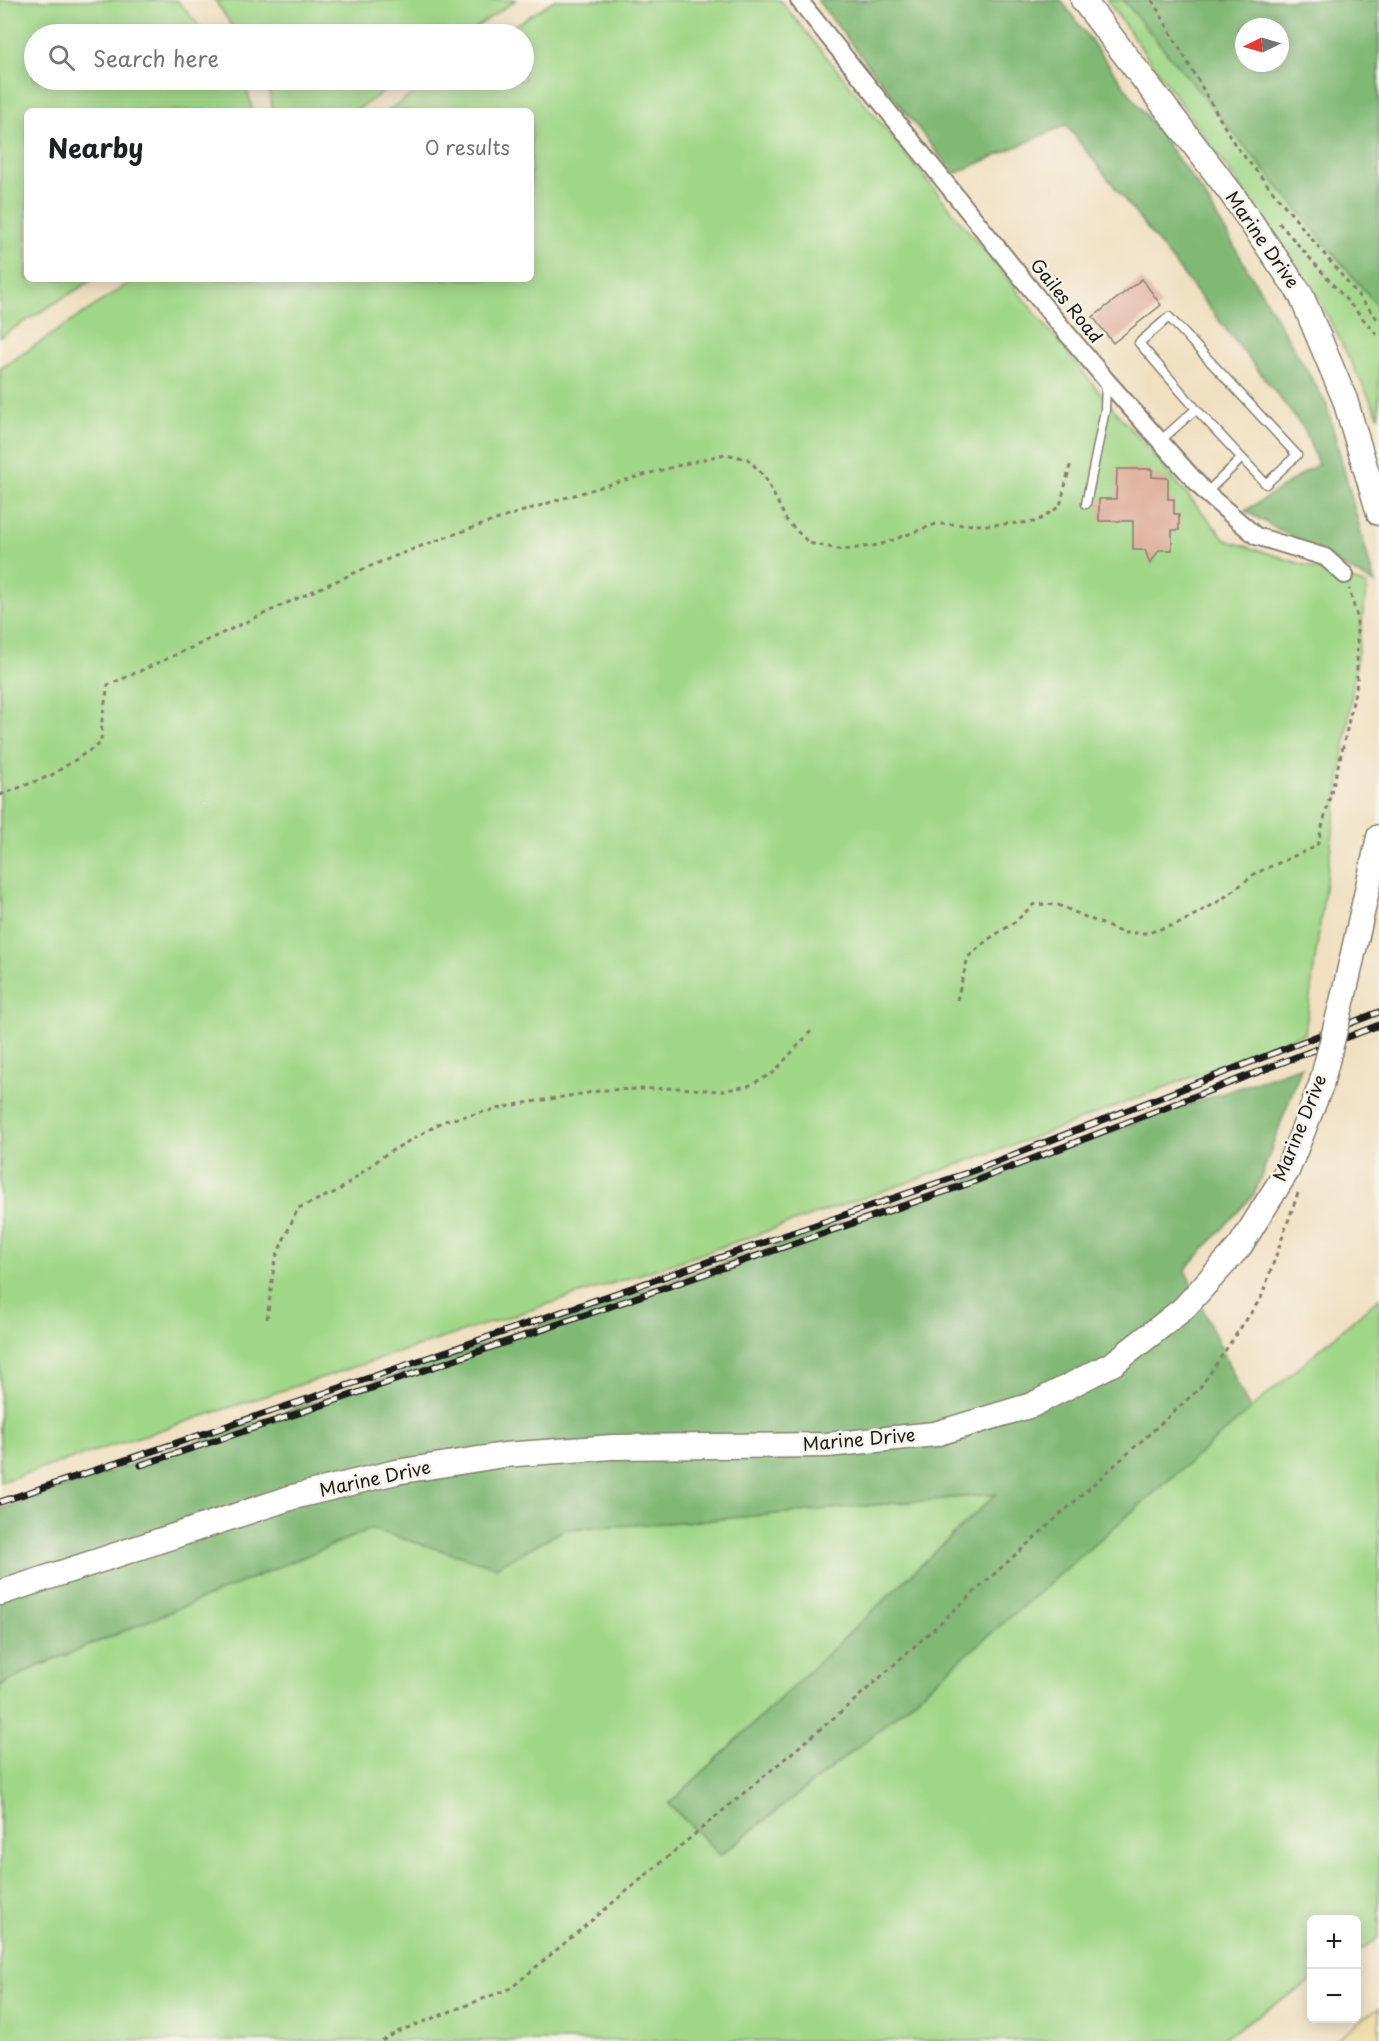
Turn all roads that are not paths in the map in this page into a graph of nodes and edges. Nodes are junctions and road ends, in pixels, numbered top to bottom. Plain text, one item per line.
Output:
1 (799, 0) edge
2 (1083, 0) edge
3 (1106, 380) junction
4 (1196, 409) junction
5 (1160, 441) junction
6 (1242, 458) junction
7 (1206, 493) junction
8 (1086, 504) dead end
9 (1378, 504) edge
10 (1345, 575) road end
11 (1379, 837) edge
12 (0, 1593) edge

1 - 3 street, Gailes Road
2 - 9 street, Marine Drive
3 - 5 street, Gailes Road
3 - 8 lane
4 - 5 lane
4 - 6 lane
4 - 6 lane
5 - 7 street, Gailes Road
6 - 7 lane
7 - 10 street, Gailes Road
11 - 12 street, Marine Drive, bridge

